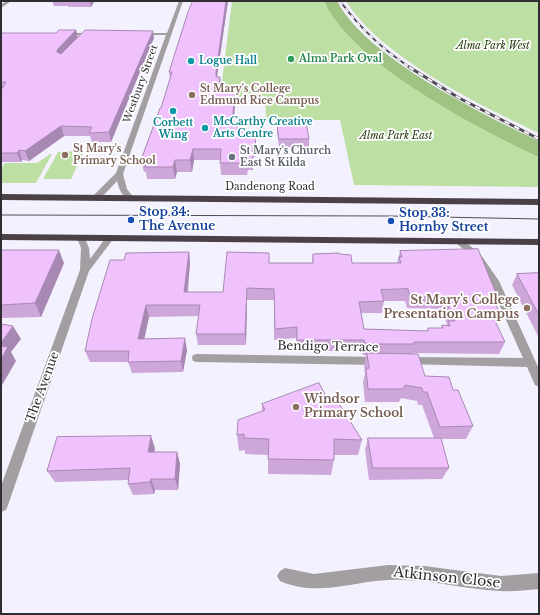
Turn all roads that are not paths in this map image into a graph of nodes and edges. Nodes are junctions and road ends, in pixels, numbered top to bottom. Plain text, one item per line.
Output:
1 (8, 1) edge
2 (181, 1) edge
3 (1, 8) edge
4 (56, 34) edge
5 (88, 34) junction
6 (102, 34) edge
7 (132, 34) edge
8 (170, 34) junction
9 (82, 39) edge
10 (119, 174) junction
11 (1, 197) edge
12 (96, 198) junction
13 (130, 198) junction
14 (539, 202) edge
15 (1, 237) edge
16 (82, 238) junction
17 (110, 238) junction
18 (459, 241) junction
19 (539, 242) edge
20 (85, 270) junction
21 (196, 358) dead end
22 (530, 363) junction
23 (539, 382) edge
24 (1, 505) edge
25 (285, 576) dead end
26 (539, 581) edge

1 - 3 street
2 - 8 street, Westbury Street
4 - 5 street
5 - 6 street
5 - 9 street
7 - 8 street
8 - 10 street, Westbury Street
10 - 12 street, Westbury Street
10 - 13 street
11 - 12 highway, Dandenong Road
12 - 13 highway, Dandenong Road
13 - 14 highway, Dandenong Road
15 - 16 highway
16 - 17 highway
16 - 20 street, The Avenue
17 - 18 highway
17 - 20 street, The Avenue
18 - 19 highway
18 - 22 street
20 - 24 street, The Avenue
21 - 22 street, Bendigo Terrace
22 - 23 street
25 - 26 street, Atkinson Close

